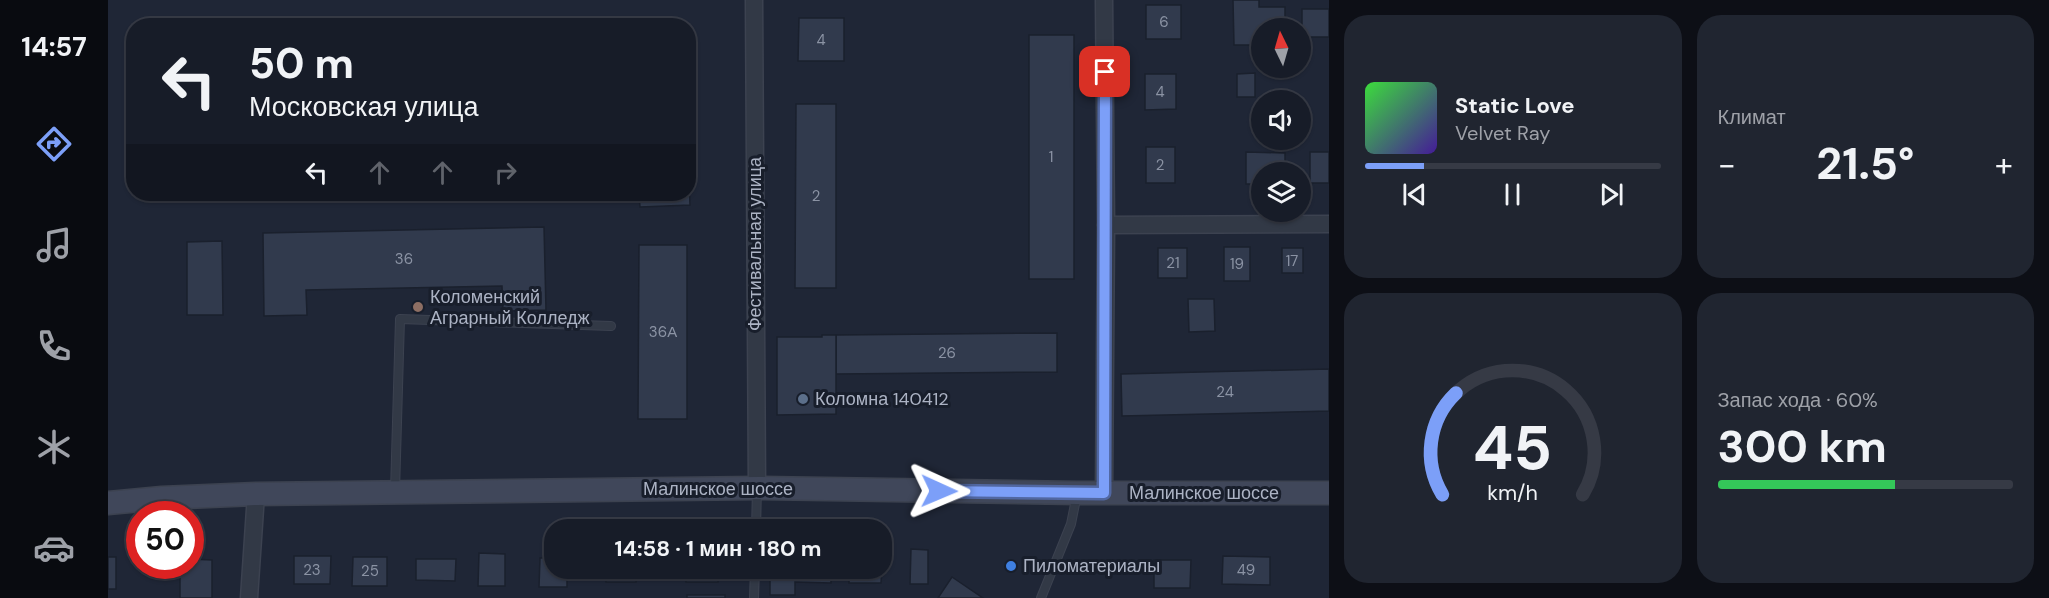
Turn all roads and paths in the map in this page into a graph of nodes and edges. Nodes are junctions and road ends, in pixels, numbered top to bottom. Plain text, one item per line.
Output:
1 (754, 0) edge
2 (1104, 0) edge
3 (1106, 225) junction
4 (1329, 225) edge
5 (612, 326) dead end
6 (757, 488) junction
7 (395, 493) junction
8 (1077, 493) junction
9 (1104, 493) junction
10 (1329, 493) edge
11 (256, 494) junction
12 (108, 503) edge
13 (756, 519) edge
14 (755, 579) edge
15 (249, 598) edge
16 (754, 598) edge
17 (1041, 598) edge

1 - 6 street, Фестивальная улица
2 - 3 street
3 - 4 street
3 - 9 street
5 - 7 lane
6 - 7 main road, Малинское шоссе
6 - 8 main road, Малинское шоссе
6 - 13 lane
7 - 11 main road, Малинское шоссе
8 - 9 main road, Малинское шоссе
8 - 17 lane
9 - 10 main road, Малинское шоссе
11 - 12 main road, Малинское шоссе
11 - 15 street
14 - 16 lane

